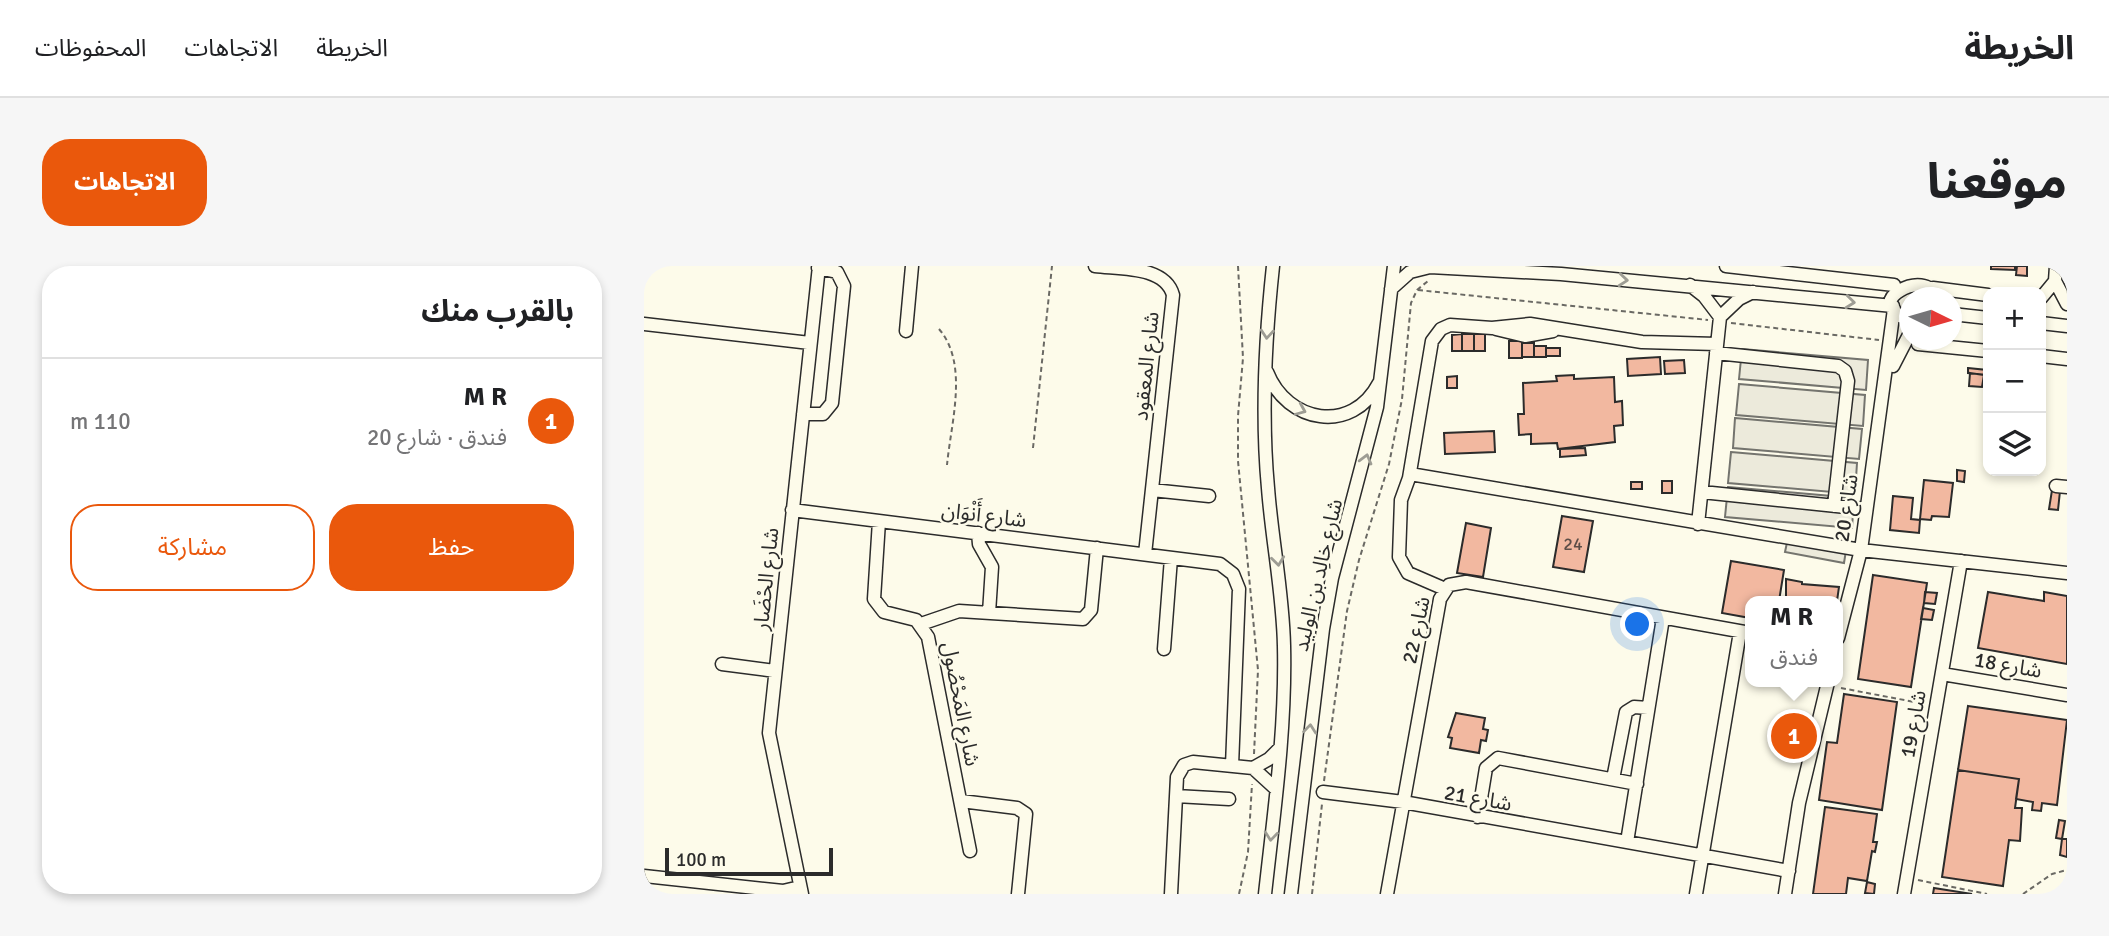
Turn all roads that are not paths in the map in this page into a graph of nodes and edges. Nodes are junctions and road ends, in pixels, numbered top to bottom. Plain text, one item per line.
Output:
1 (912, 266) edge
2 (1095, 266) edge
3 (1394, 266) edge
4 (1726, 266) edge
5 (1781, 266) edge
6 (2056, 266) edge
7 (819, 267) edge
8 (1430, 267) edge
9 (1271, 270) edge
10 (1795, 274) junction
11 (2055, 281) junction
12 (1690, 285) junction
13 (1894, 285) junction
14 (1930, 287) edge
15 (1391, 289) junction
16 (1753, 291) junction
17 (2046, 293) edge
18 (1962, 294) edge
19 (1983, 295) edge
20 (2046, 300) edge
21 (2067, 304) edge
22 (1893, 308) junction
23 (1899, 312) edge
24 (1962, 315) edge
25 (1983, 317) edge
26 (1720, 319) junction
27 (644, 324) edge
28 (2046, 324) edge
29 (2067, 326) edge
30 (906, 331) dead end
31 (810, 343) junction
32 (1962, 348) edge
33 (1717, 349) junction
34 (1901, 350) edge
35 (1983, 350) edge
36 (2046, 357) edge
37 (1264, 358) junction
38 (2067, 359) edge
39 (1382, 377) junction
40 (1886, 383) junction
41 (803, 414) junction
42 (1410, 476) junction
43 (1152, 489) junction
44 (1702, 492) junction
45 (1209, 496) dead end
46 (1834, 506) junction
47 (1865, 509) junction
48 (792, 510) junction
49 (879, 521) junction
50 (1698, 523) junction
51 (978, 533) junction
52 (1097, 548) junction
53 (1861, 550) junction
54 (1145, 554) junction
55 (1171, 558) junction
56 (1961, 561) junction
57 (2067, 573) edge
58 (1445, 589) junction
59 (989, 613) junction
60 (1663, 618) junction
61 (1843, 619) edge
62 (921, 624) junction
63 (1745, 633) edge
64 (1164, 649) dead end
65 (722, 664) dead end
66 (775, 671) junction
67 (1942, 674) junction
68 (1826, 687) edge
69 (2067, 695) edge
70 (1648, 708) junction
71 (1280, 748) junction
72 (1306, 764) junction
73 (1232, 766) junction
74 (1253, 768) junction
75 (1614, 779) junction
76 (1637, 784) junction
77 (1276, 789) junction
78 (1323, 792) junction
79 (1176, 796) junction
80 (1229, 799) dead end
81 (961, 802) junction
82 (1403, 802) junction
83 (1301, 811) junction
84 (1478, 817) junction
85 (1627, 842) junction
86 (970, 851) dead end
87 (1703, 855) junction
88 (1788, 871) junction
89 (644, 876) edge
90 (801, 890) edge
91 (1018, 894) edge
92 (1171, 894) edge
93 (1265, 894) edge
94 (1292, 894) edge
95 (1387, 894) edge
96 (1696, 894) edge
97 (1785, 894) edge
98 (1904, 894) edge

1 - 30 street
2 - 43 street, شارع المعقود
3 - 15 street, شارع خالِد بن الوليد
4 - 10 street
5 - 10 street
6 - 11 street
7 - 31 street, شارع الحْضَار
7 - 41 street
8 -> 12 street
8 - 15 street
9 -> 37 street, شارع خالِد بن الوليد
10 - 13 street
11 - 17 street
11 - 21 street
12 - 16 street
12 - 26 street
13 - 14 street
13 - 22 street, شارع 20
15 - 39 street, شارع خالِد بن الوليد
16 -> 22 street
16 - 26 street
18 - 19 street
20 - 21 street
22 - 23 street
22 - 40 street, شارع 20
24 - 25 street
26 - 33 street
27 - 31 street
28 - 29 street
31 - 41 street, شارع الحْضَار
32 - 35 street
33 - 42 street
33 - 44 street
33 - 46 street
34 - 40 street, شارع 20
36 - 38 street
37 -> 39 street
37 -> 71 street, شارع خالِد بن الوليد
72 -> 39 street, شارع خالِد بن الوليد
40 - 47 street, شارع 20
41 - 48 street, شارع الحْضَار
42 - 50 street
42 - 58 street
43 - 45 street
43 - 54 street, شارع المعقود
44 - 46 street
44 - 50 street
46 - 47 street
47 - 53 street, شارع 20
48 - 49 street, شارع أَنْوَان
48 - 66 street, شارع الحْضَار
49 - 51 street, شارع أَنْوَان
49 - 62 street, شارع المَحْصُول
50 - 53 street
51 - 52 street, شارع أَنْوَان
51 - 59 street
52 - 54 street, شارع أَنْوَان
52 - 59 street
53 - 56 street
53 - 61 street, شارع 20
54 - 55 street, شارع أَنْوَان
55 - 64 street
55 - 73 street, شارع أَنْوَان
56 - 57 street
56 - 67 street, شارع 19
58 - 60 street, شارع 22
58 - 82 street, شارع 22
59 - 62 street
60 - 63 street, شارع 22
60 - 70 street
62 - 81 street, شارع المَحْصُول
63 - 87 street, شارع 22
65 - 66 street
66 - 90 street, شارع الحْضَار
67 - 69 street, شارع 18
67 - 98 street, شارع 19
68 - 88 street
70 - 75 street
70 - 76 street
71 - 74 street
71 - 77 street, شارع خالِد بن الوليد
72 - 78 street
72 - 83 street, شارع خالِد بن الوليد
73 - 74 street
73 - 79 street
74 - 77 street
75 - 76 street
75 - 84 street
76 - 85 street
77 -> 93 street, شارع خالِد بن الوليد
78 - 82 street, شارع 21
78 - 83 street
79 - 80 street
79 - 92 street
81 - 86 street, شارع المَحْصُول
81 - 91 street
82 - 84 street, شارع 21
82 - 95 street, شارع 22
83 - 94 street, شارع خالِد بن الوليد
84 - 85 street, شارع 21
85 - 87 street, شارع 21
87 - 88 street, شارع 21
87 - 96 street, شارع 22
88 - 97 street
89 - 90 street

